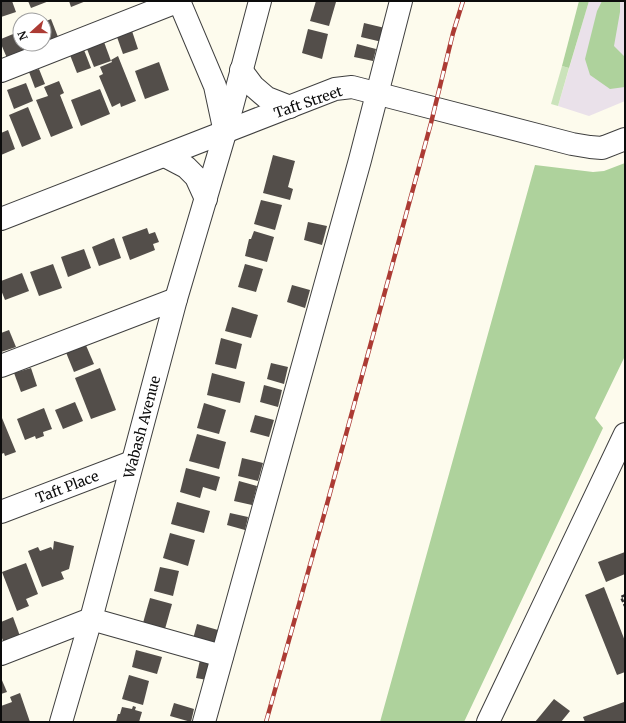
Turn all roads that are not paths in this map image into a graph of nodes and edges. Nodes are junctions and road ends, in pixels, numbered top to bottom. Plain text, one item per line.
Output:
1 (179, 1) edge
2 (260, 1) edge
3 (401, 1) edge
4 (241, 70) junction
5 (1, 71) edge
6 (377, 93) junction
7 (290, 107) junction
8 (225, 133) junction
9 (625, 139) edge
10 (165, 156) junction
11 (206, 199) junction
12 (1, 219) edge
13 (176, 299) junction
14 (1, 366) edge
15 (625, 434) edge
16 (132, 462) junction
17 (1, 512) edge
18 (91, 619) junction
19 (1, 654) edge
20 (222, 656) junction
21 (61, 722) edge
22 (204, 722) edge
23 (488, 722) edge

1 - 5 street
1 - 8 street
2 - 4 street, Wabash Avenue
3 - 6 street
4 - 7 street
4 - 8 street, Wabash Avenue
6 - 7 street, Taft Street
6 - 9 street, Taft Street
6 - 20 street
7 - 8 street, Taft Street
8 - 10 street, Taft Street
8 - 11 street, Wabash Avenue
10 - 11 street
10 - 12 street, Taft Street
11 - 13 street, Wabash Avenue
13 - 14 street
13 - 16 street, Wabash Avenue
15 - 23 street
16 - 17 street, Taft Place
16 - 18 street, Wabash Avenue
18 - 19 street
18 - 20 street
18 - 21 street, Wabash Avenue
20 - 22 street

